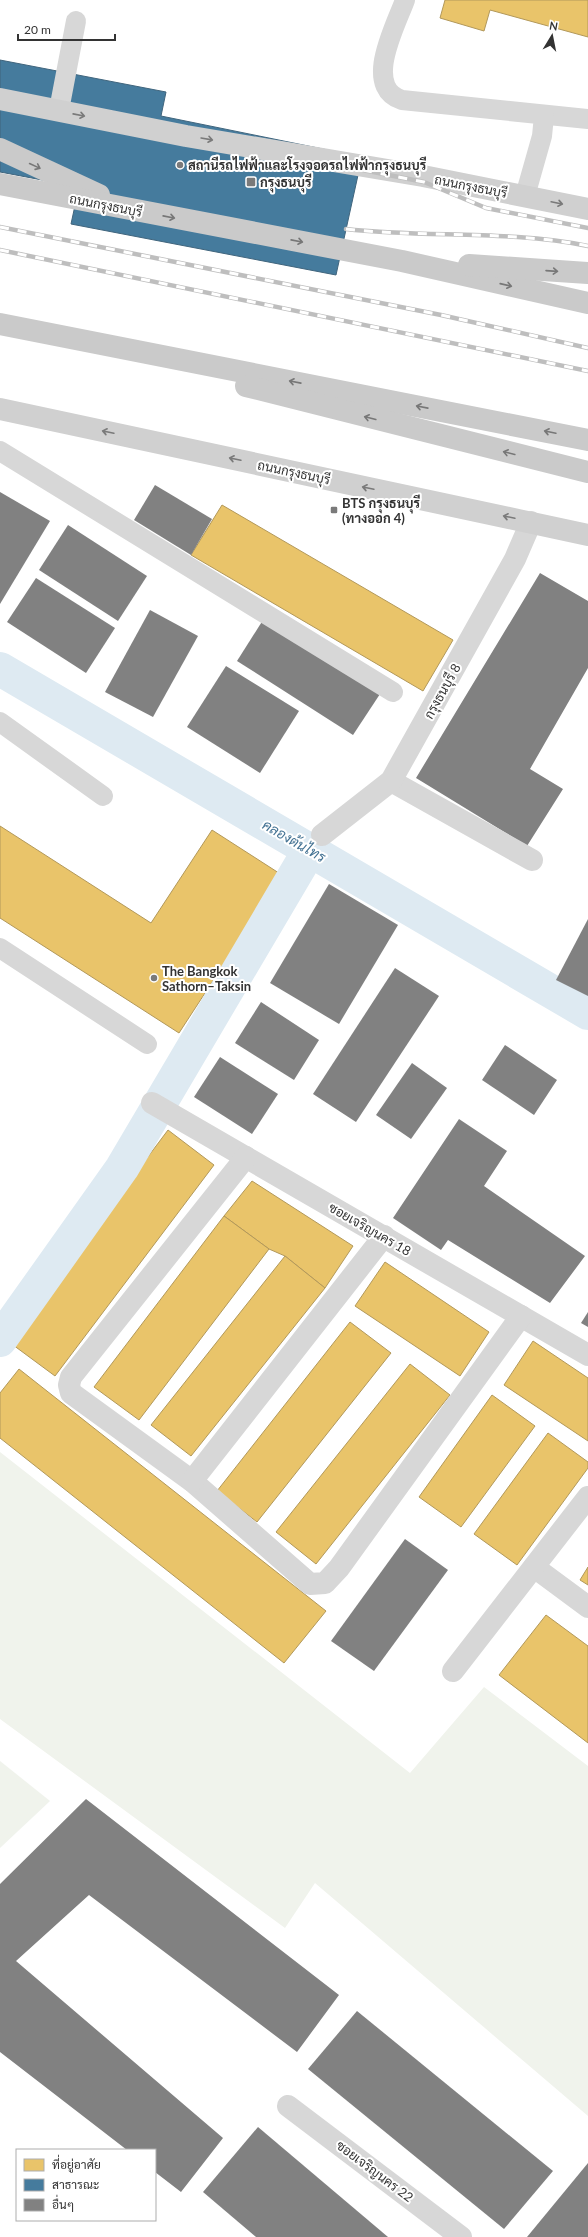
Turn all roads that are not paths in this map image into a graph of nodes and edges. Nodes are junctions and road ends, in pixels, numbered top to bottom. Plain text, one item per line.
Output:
1 (405, 0) edge
2 (76, 21) dead end
3 (0, 99) edge
4 (59, 110) junction
5 (544, 116) junction
6 (588, 119) edge
7 (0, 149) edge
8 (0, 184) edge
9 (525, 196) junction
10 (588, 209) edge
11 (131, 210) junction
12 (402, 261) junction
13 (588, 273) edge
14 (588, 303) edge
15 (0, 324) edge
16 (33, 331) junction
17 (0, 409) edge
18 (588, 440) edge
19 (0, 451) edge
20 (588, 472) edge
21 (531, 522) junction
22 (588, 535) edge
23 (393, 692) dead end
24 (0, 722) edge
25 (391, 781) junction
26 (103, 796) dead end
27 (322, 835) dead end
28 (532, 860) dead end
29 (0, 948) edge
30 (147, 1044) dead end
31 (152, 1103) dead end
32 (246, 1157) junction
33 (384, 1236) junction
34 (521, 1316) junction
35 (588, 1355) edge
36 (192, 1481) junction
37 (588, 1497) edge
38 (534, 1566) junction
39 (588, 1607) edge
40 (452, 1671) dead end
41 (288, 2106) dead end
42 (461, 2237) edge

1 - 5 lane
2 - 4 lane
3 - 4 main road, ถนนกรุงธนบุรี
4 -> 9 main road, ถนนกรุงธนบุรี
5 - 6 lane
5 - 9 lane
7 -> 11 main road
8 - 11 main road, ถนนกรุงธนบุรี
9 -> 10 main road, ถนนกรุงธนบุรี
11 -> 12 main road, ถนนกรุงธนบุรี
12 -> 13 main road
12 -> 14 main road, ถนนกรุงธนบุรี
15 - 16 main road
18 -> 16 main road
20 -> 16 main road
21 -> 17 main road, ถนนกรุงธนบุรี
19 - 23 lane
21 - 22 main road, ถนนกรุงธนบุรี
21 - 25 street, กรุงธนบุรี 8
24 - 26 lane
25 - 27 street, กรุงธนบุรี 8
25 - 28 street
29 - 30 lane
31 - 32 street, ซอยเจริญนคร 18
32 - 33 street, ซอยเจริญนคร 18
32 - 36 street
33 - 34 street, ซอยเจริญนคร 18
33 - 36 street
34 - 35 street, ซอยเจริญนคร 18
34 - 36 street
37 - 38 street
38 - 39 street
38 - 40 street
41 - 42 street, ซอยเจริญนคร 22

